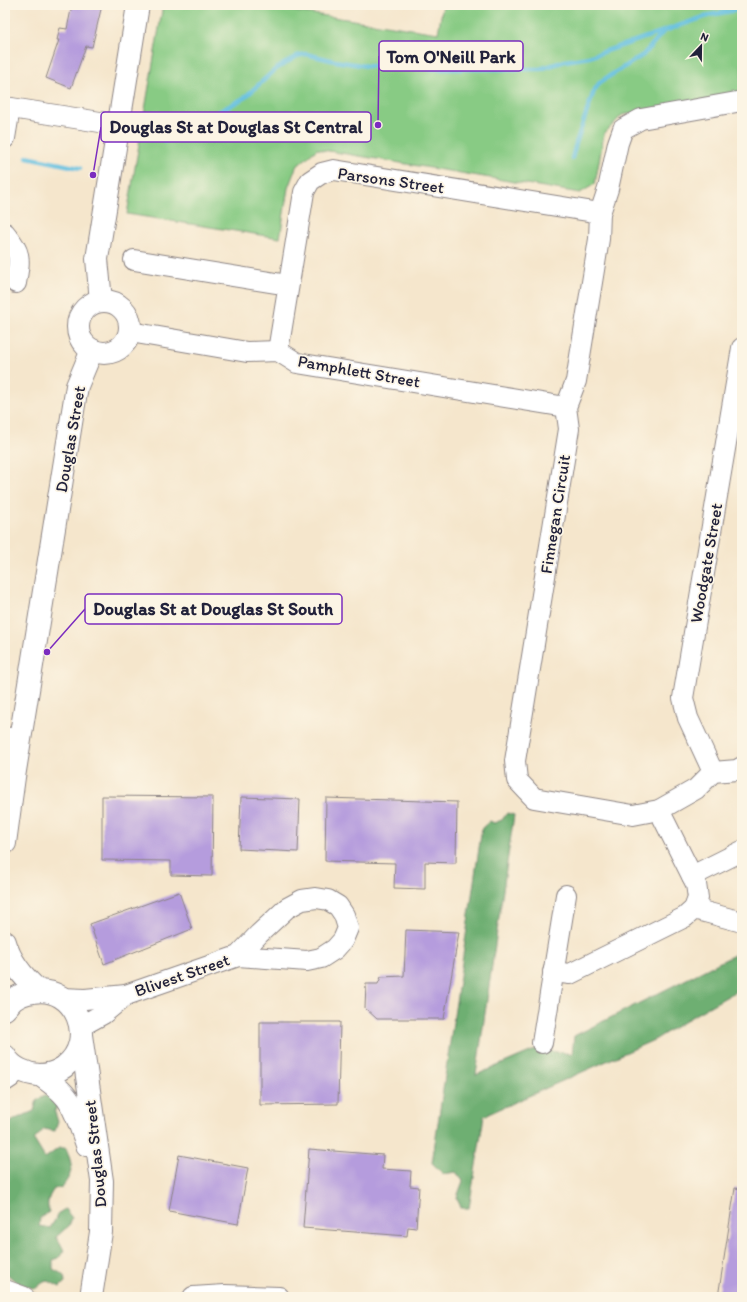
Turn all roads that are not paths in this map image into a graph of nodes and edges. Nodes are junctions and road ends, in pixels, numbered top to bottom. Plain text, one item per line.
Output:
1 (138, 5) edge
2 (742, 101) edge
3 (7, 108) edge
4 (119, 125) junction
5 (5, 138) edge
6 (600, 213) junction
7 (5, 233) edge
8 (134, 260) dead end
9 (16, 283) dead end
10 (288, 285) junction
11 (101, 300) junction
12 (130, 332) junction
13 (742, 348) edge
14 (92, 350) junction
15 (278, 351) junction
16 (566, 407) junction
17 (13, 739) edge
18 (742, 767) edge
19 (713, 772) junction
20 (659, 810) junction
21 (5, 843) edge
22 (742, 851) edge
23 (692, 876) junction
24 (566, 895) dead end
25 (694, 909) junction
26 (742, 922) edge
27 (5, 942) edge
28 (238, 956) junction
29 (554, 972) junction
30 (39, 991) junction
31 (126, 994) junction
32 (62, 998) junction
33 (5, 1009) edge
34 (81, 1031) junction
35 (542, 1043) dead end
36 (9, 1069) edge
37 (40, 1075) junction
38 (5, 1290) edge
39 (24, 1297) edge
40 (79, 1297) edge
41 (91, 1297) edge
42 (193, 1297) edge
43 (279, 1297) edge

1 - 4 main road
2 - 6 street, Finnegan Circuit
3 - 4 street
3 - 5 street
4 - 11 main road
6 - 10 street, Parsons Street
6 - 16 street, Finnegan Circuit
7 - 9 street
8 - 10 street
10 - 15 street, Parsons Street
11 - 12 main road
11 - 14 main road
12 - 14 main road
12 - 15 street, Pamphlett Street
13 - 19 street, Woodgate Street
14 - 17 main road, Douglas Street
15 - 16 street, Pamphlett Street
16 - 20 street, Finnegan Circuit
17 - 21 main road, Douglas Street
18 - 19 street
19 - 20 street, Finnegan Circuit
20 - 23 street
22 - 23 street
23 - 25 street
24 - 29 street
25 - 26 street
25 - 29 street
27 - 30 main road
28 - 28 street, Blivest Street
28 - 31 street, Blivest Street
29 - 35 street
30 - 32 main road
30 - 33 main road
31 - 32 street, Blivest Street
31 - 34 street, Blivest Street
32 - 34 main road, Douglas Street
34 - 37 main road
34 - 41 main road, Douglas Street
36 - 37 main road
37 - 40 main road, Douglas Street
38 - 39 street
42 - 43 street

